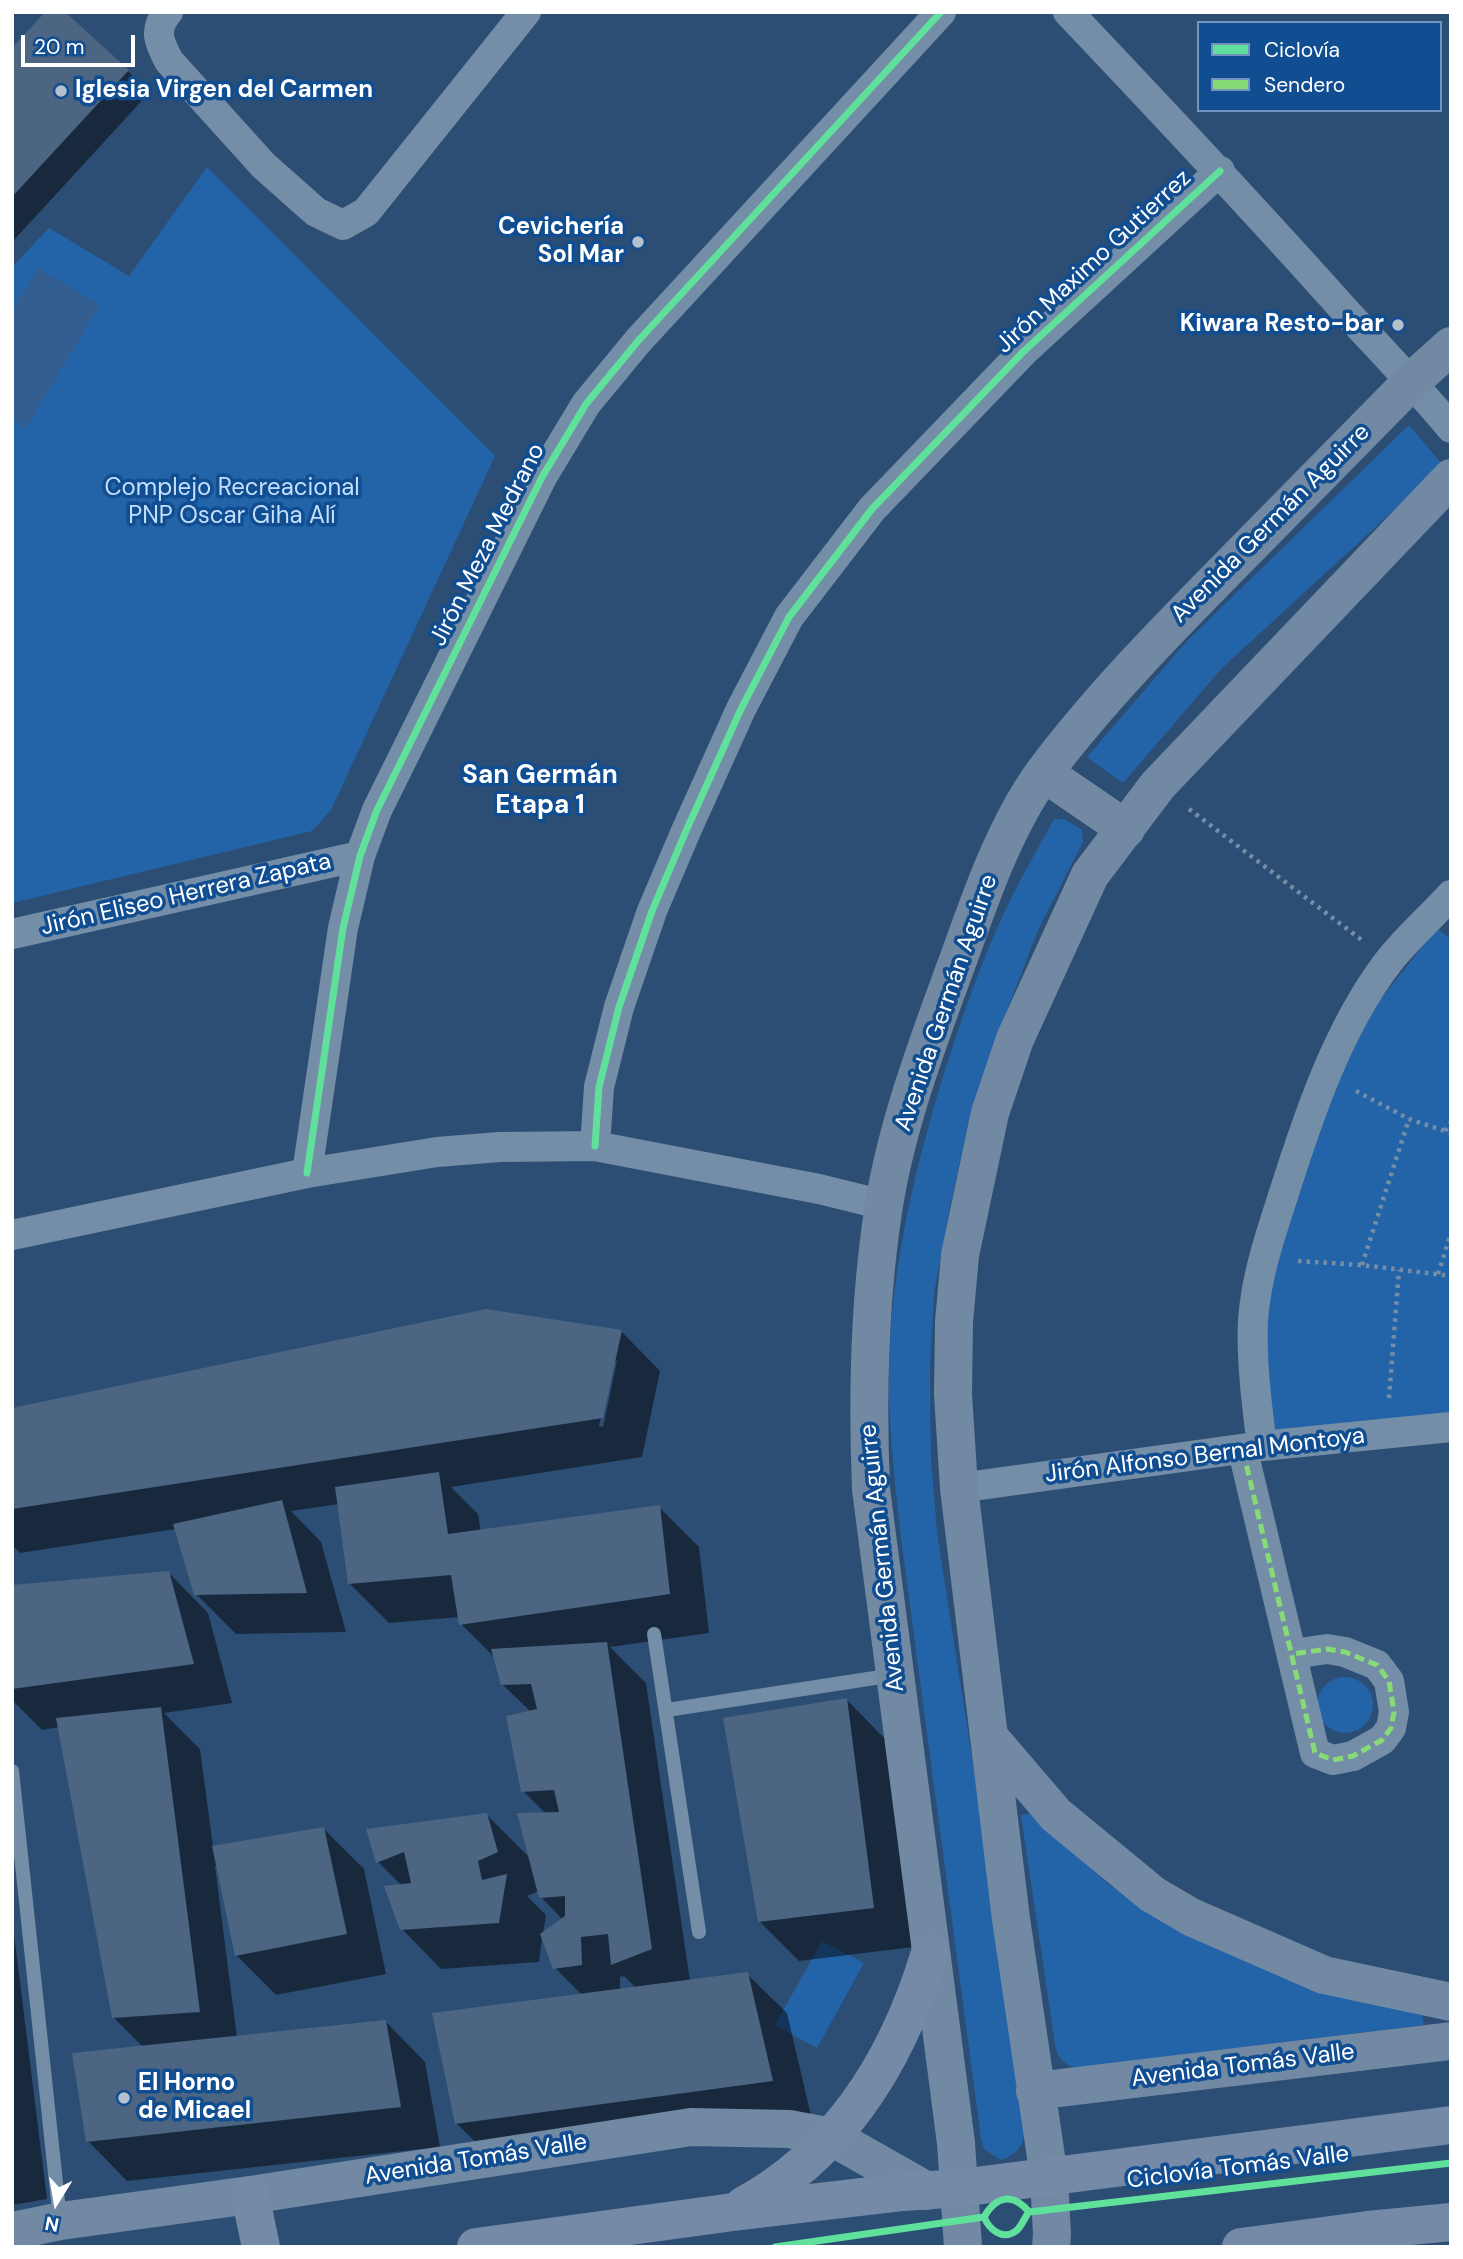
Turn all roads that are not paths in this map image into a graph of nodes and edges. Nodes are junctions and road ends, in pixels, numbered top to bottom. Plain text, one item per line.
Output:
1 (168, 12) edge
2 (526, 12) edge
3 (941, 12) edge
4 (1068, 12) edge
5 (1220, 171) junction
6 (1451, 346) edge
7 (1412, 381) junction
8 (1451, 428) edge
9 (1451, 478) edge
10 (1044, 773) junction
11 (1126, 829) junction
12 (359, 856) junction
13 (1451, 895) edge
14 (12, 934) edge
15 (595, 1146) junction
16 (307, 1173) junction
17 (884, 1205) junction
18 (12, 1235) edge
19 (1451, 1427) edge
20 (1253, 1448) junction
21 (958, 1488) junction
22 (654, 1634) dead end
23 (1293, 1654) dead end
24 (895, 1675) junction
25 (667, 1710) junction
26 (991, 1739) junction
27 (12, 1771) edge
28 (699, 1932) dead end
29 (930, 1953) junction
30 (1451, 2002) edge
31 (1451, 2041) edge
32 (1035, 2091) junction
33 (1451, 2125) edge
34 (832, 2137) junction
35 (1049, 2177) junction
36 (944, 2190) junction
37 (250, 2195) junction
38 (733, 2212) junction
39 (61, 2221) junction
40 (1451, 2222) edge
41 (12, 2231) edge
42 (261, 2247) edge
43 (476, 2247) edge
44 (963, 2247) edge
45 (1051, 2247) edge
46 (1241, 2247) edge

1 - 2 street
3 - 12 street, Jirón Meza Medrano
4 - 5 street
5 - 7 street
5 - 15 street, Jirón Maximo Gutierrez
6 - 7 main road, Avenida Germán Aguirre
7 - 8 street
7 - 10 main road, Avenida Germán Aguirre
9 - 11 main road
10 - 11 main road
10 - 17 main road, Avenida Germán Aguirre
11 - 21 main road
12 - 14 street, Jirón Eliseo Herrera Zapata
12 - 16 street, Jirón Meza Medrano
13 - 20 street
15 - 16 street
15 - 17 street
16 - 18 street
17 - 24 main road, Avenida Germán Aguirre
19 - 20 street, Jirón Alfonso Bernal Montoya
20 - 21 street, Jirón Alfonso Bernal Montoya
20 - 23 street
21 - 26 main road
22 - 25 lane
24 - 25 lane
24 - 29 main road, Avenida Germán Aguirre
25 - 28 lane
26 - 30 main road
26 - 32 main road
27 - 39 lane
29 - 34 main road
29 - 36 main road, Avenida Germán Aguirre
31 - 32 main road, Avenida Tomás Valle
32 - 35 main road
33 - 35 main road
34 - 36 main road, Avenida Tomás Valle
34 - 37 main road, Avenida Tomás Valle
34 - 38 main road
35 - 36 main road
35 - 45 main road
36 - 38 main road
36 - 44 main road, Avenida Germán Aguirre
37 - 39 main road, Avenida Tomás Valle
37 - 42 main road
38 - 43 main road
39 - 41 main road, Avenida Tomás Valle
40 - 46 main road

